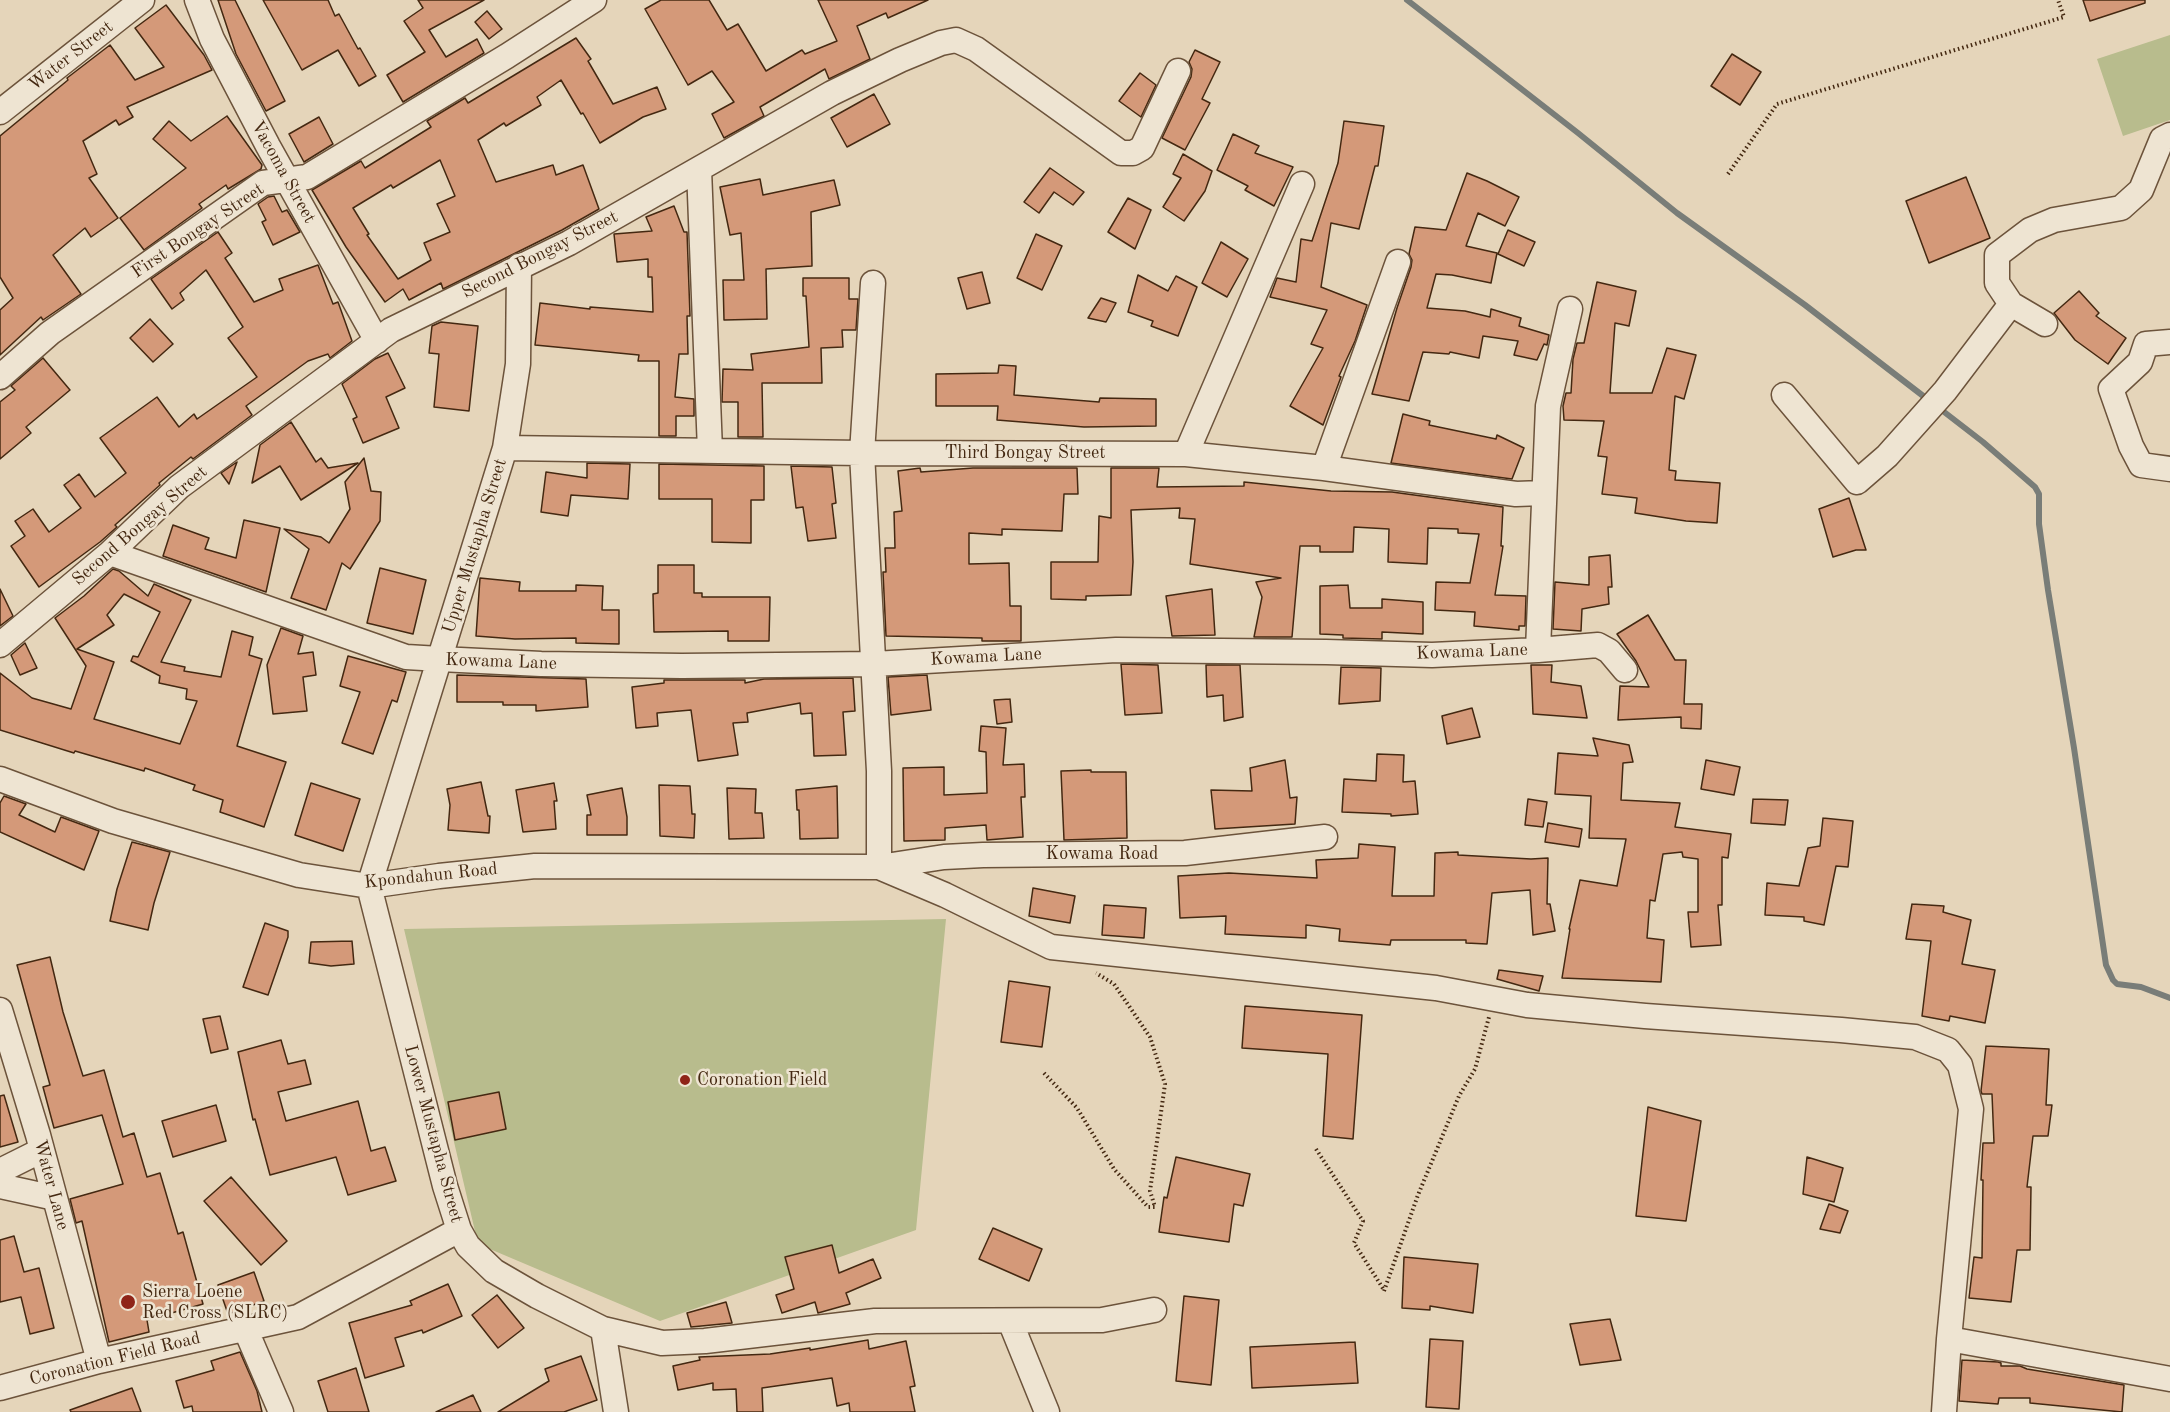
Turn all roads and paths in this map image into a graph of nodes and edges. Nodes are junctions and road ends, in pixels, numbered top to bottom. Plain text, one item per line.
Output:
1 (142, 0) edge
2 (197, 0) edge
3 (594, 0) edge
4 (2058, 0) edge
5 (1178, 71) dead end
6 (0, 112) edge
7 (2170, 135) edge
8 (699, 169) junction
9 (1728, 174) dead end
10 (287, 179) junction
11 (1302, 184) dead end
12 (1398, 262) dead end
13 (519, 266) junction
14 (873, 283) dead end
15 (2012, 304) junction
16 (1570, 309) dead end
17 (2045, 324) dead end
18 (377, 340) junction
19 (2170, 342) edge
20 (0, 377) edge
21 (1784, 395) dead end
22 (505, 448) junction
23 (710, 451) junction
24 (862, 453) junction
25 (1186, 454) junction
26 (1323, 468) junction
27 (2170, 469) edge
28 (1543, 493) junction
29 (110, 553) junction
30 (0, 645) edge
31 (1538, 650) junction
32 (440, 659) junction
33 (874, 664) junction
34 (1625, 670) dead end
35 (0, 779) edge
36 (1325, 837) dead end
37 (879, 867) junction
38 (369, 886) junction
39 (1087, 968) dead end
40 (1494, 998) junction
41 (0, 1010) edge
42 (1044, 1072) dead end
43 (1316, 1149) dead end
44 (42, 1150) junction
45 (0, 1170) edge
46 (0, 1186) edge
47 (55, 1198) junction
48 (459, 1230) junction
49 (1154, 1310) dead end
50 (1010, 1321) junction
51 (245, 1328) junction
52 (603, 1329) junction
53 (1949, 1339) junction
54 (99, 1361) junction
55 (2170, 1379) edge
56 (0, 1389) edge
57 (280, 1412) edge
58 (616, 1412) edge
59 (1047, 1412) edge
60 (1944, 1412) edge

1 - 6 street, Water Street
2 - 10 street, Vacoma Street
3 - 10 street, First Bongay Street
4 - 9 path
5 - 8 street, Second Bongay Street
7 - 15 street
8 - 13 street, Second Bongay Street
8 - 23 street
10 - 18 street, Vacoma Street
10 - 20 street, First Bongay Street
11 - 25 street
12 - 26 street
13 - 18 street, Second Bongay Street
13 - 22 street, Upper Mustapha Street
14 - 24 street
15 - 17 street
15 - 21 street
16 - 28 street, Kowama Lane
18 - 29 street, Second Bongay Street
19 - 27 street
22 - 23 street, Third Bongay Street
22 - 32 street, Upper Mustapha Street
23 - 24 street, Third Bongay Street
24 - 25 street, Third Bongay Street
24 - 33 street
25 - 26 street, Third Bongay Street
26 - 28 street, Third Bongay Street
28 - 31 street, Kowama Lane
29 - 30 street, Second Bongay Street
29 - 32 street, Kowama Lane
31 - 33 street, Kowama Lane
31 - 34 street
32 - 33 street, Kowama Lane
32 - 38 street, Upper Mustapha Street
33 - 37 street
35 - 38 street, Kpondahun Road
36 - 37 street, Kowama Road
37 - 38 street, Kpondahun Road
37 - 40 street
38 - 48 street, Lower Mustapha Street
39 - 42 path
40 - 43 path
40 - 53 street
41 - 44 street, Water Lane
44 - 45 street
44 - 47 street, Water Lane
46 - 47 street
47 - 54 street, Water Lane
48 - 51 street, Coronation Field Road
48 - 52 street, Lower Mustapha Street
49 - 50 street, Lower Mustapha Street
50 - 52 street, Lower Mustapha Street
50 - 59 street
51 - 54 street, Coronation Field Road
51 - 57 street
52 - 58 street
53 - 55 street
53 - 60 street
54 - 56 street, Coronation Field Road

